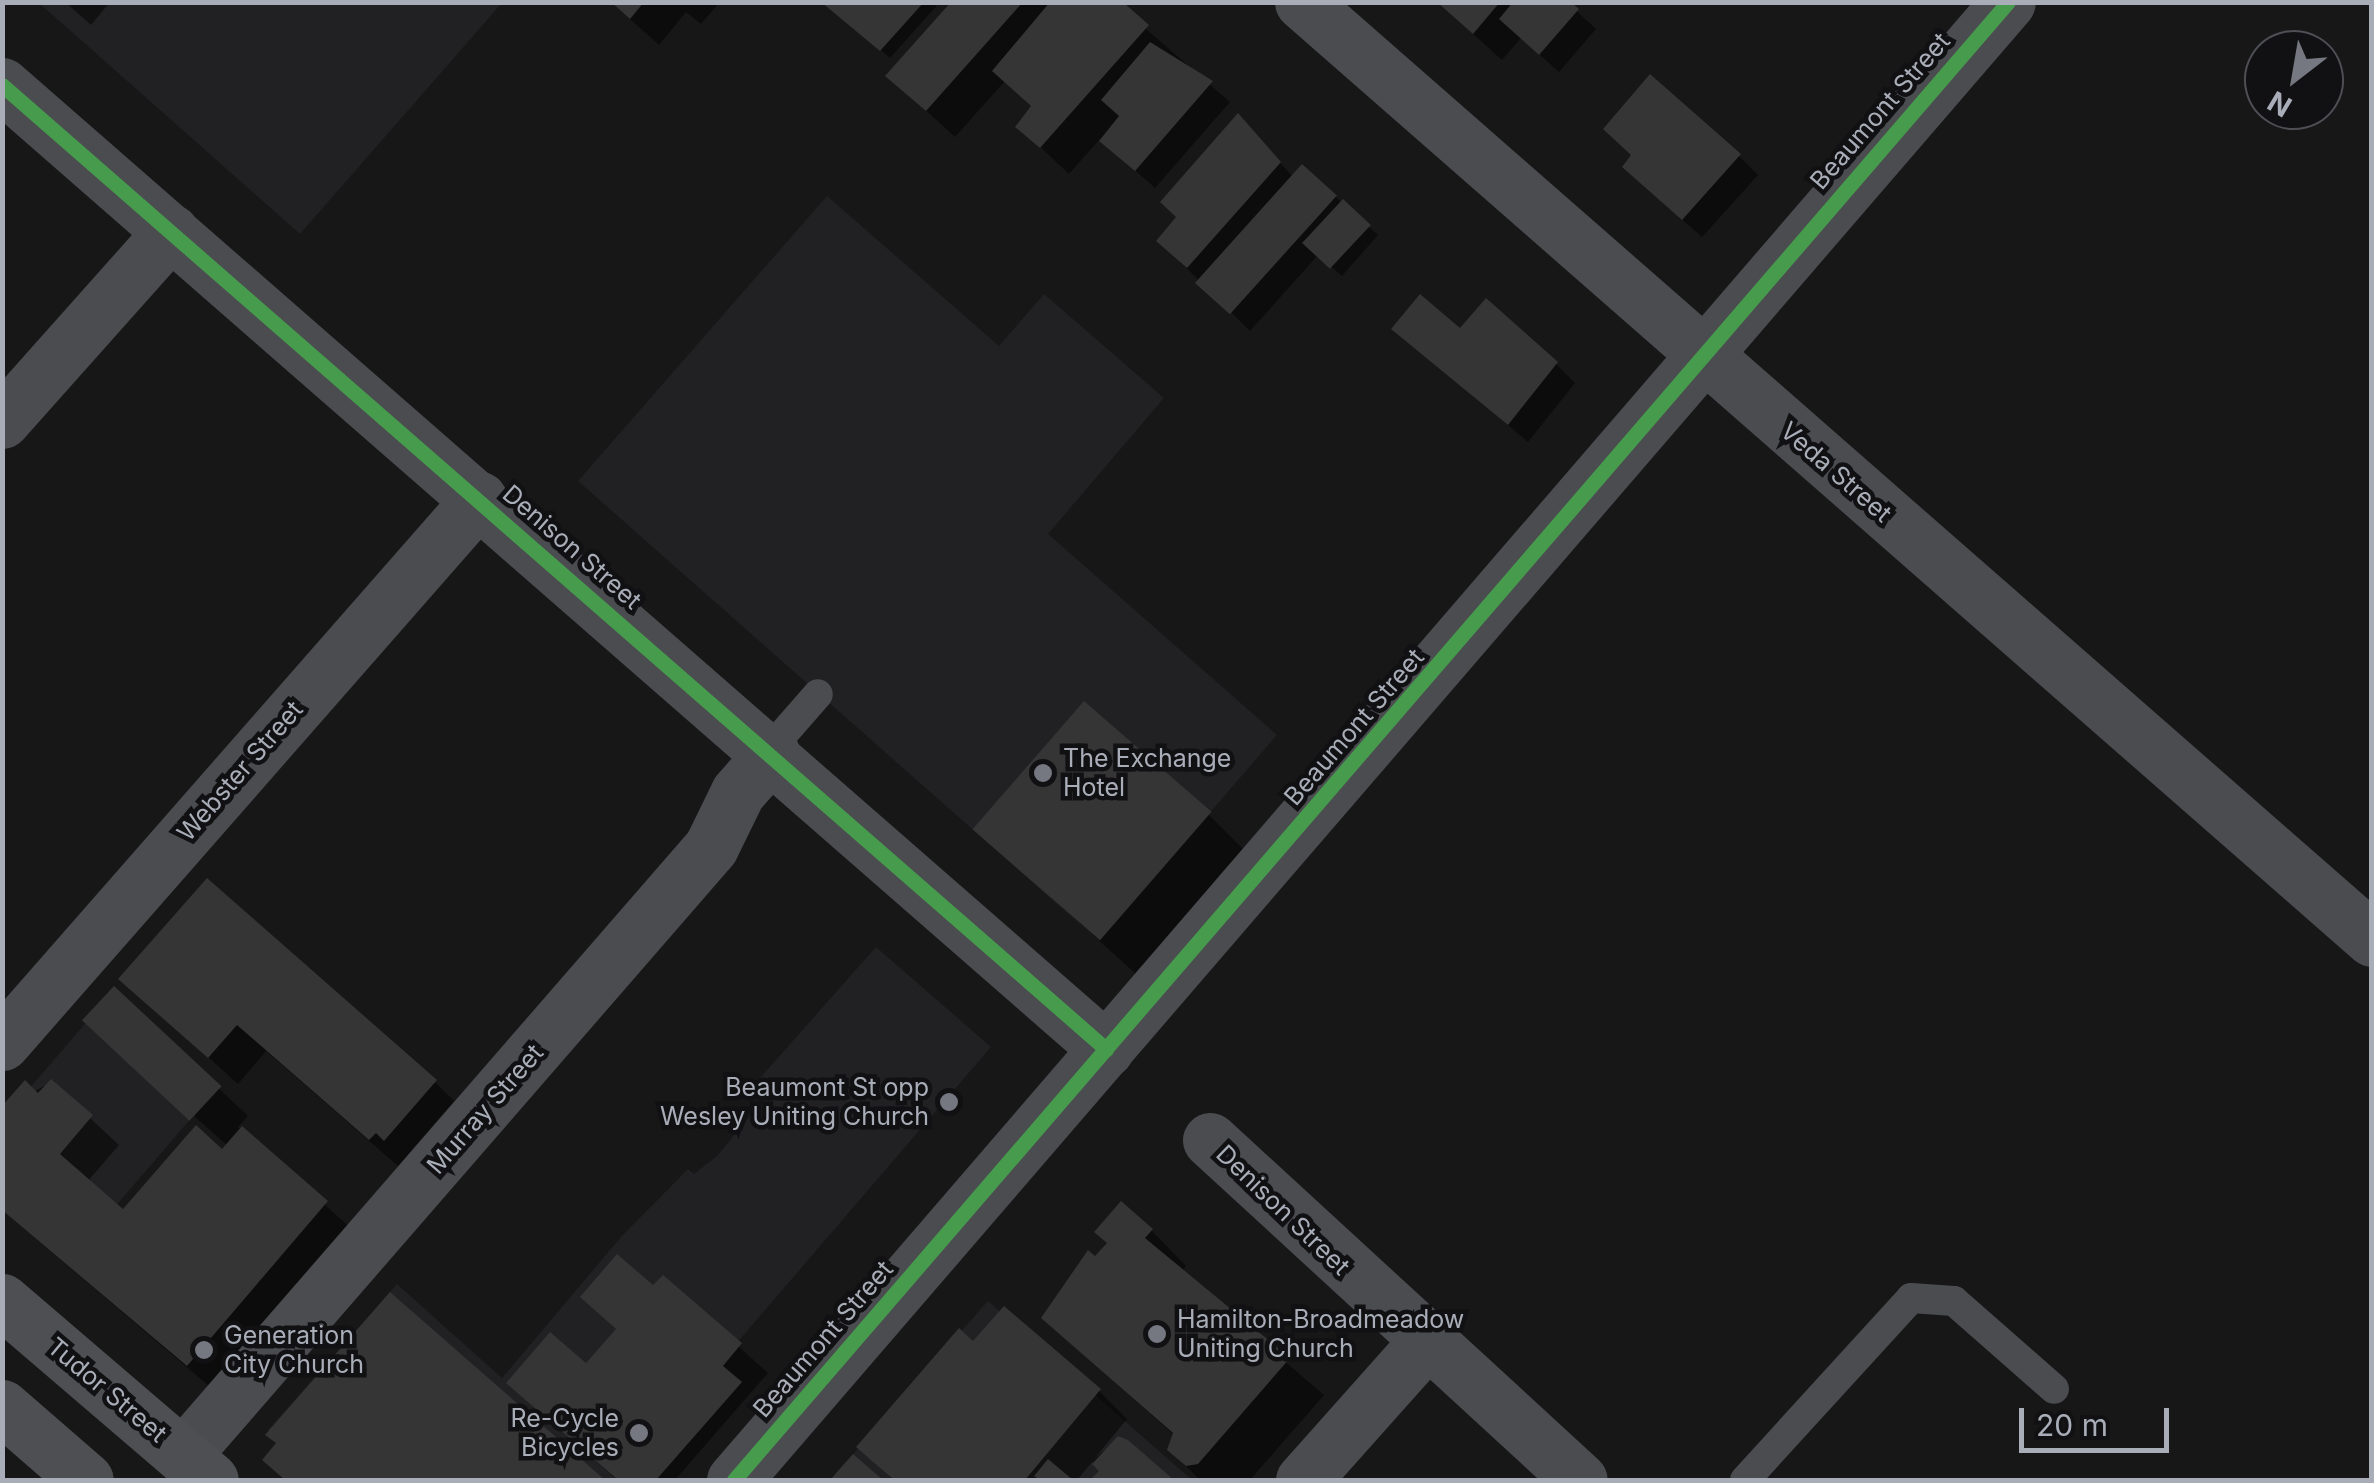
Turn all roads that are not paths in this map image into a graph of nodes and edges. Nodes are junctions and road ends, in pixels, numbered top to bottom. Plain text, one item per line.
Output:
1 (1302, 2) edge
2 (2008, 2) edge
3 (2, 86) edge
4 (170, 231) junction
5 (1702, 356) junction
6 (2, 421) edge
7 (478, 500) junction
8 (818, 694) dead end
9 (771, 751) junction
10 (2372, 939) edge
11 (2, 1043) edge
12 (1106, 1048) junction
13 (1210, 1140) dead end
14 (2, 1301) edge
15 (1424, 1344) junction
16 (2054, 1389) dead end
17 (2, 1407) edge
18 (198, 1468) edge
19 (86, 1480) edge
20 (734, 1480) edge
21 (1303, 1480) edge
22 (1580, 1480) edge
23 (1745, 1480) edge

1 - 5 street, Veda Street
2 - 5 street, Beaumont Street
3 - 4 street, Denison Street
4 - 6 street
4 - 7 street, Denison Street
5 - 10 street, Veda Street
5 - 12 street, Beaumont Street
7 - 9 street, Denison Street
7 - 11 street, Webster Street
8 - 9 lane
9 - 12 street, Denison Street
9 - 18 street, Murray Street
12 - 20 street, Beaumont Street
13 - 15 street, Denison Street
14 - 18 main road, Tudor Street
15 - 21 street
15 - 22 street, Denison Street
16 - 23 lane
17 - 19 main road

